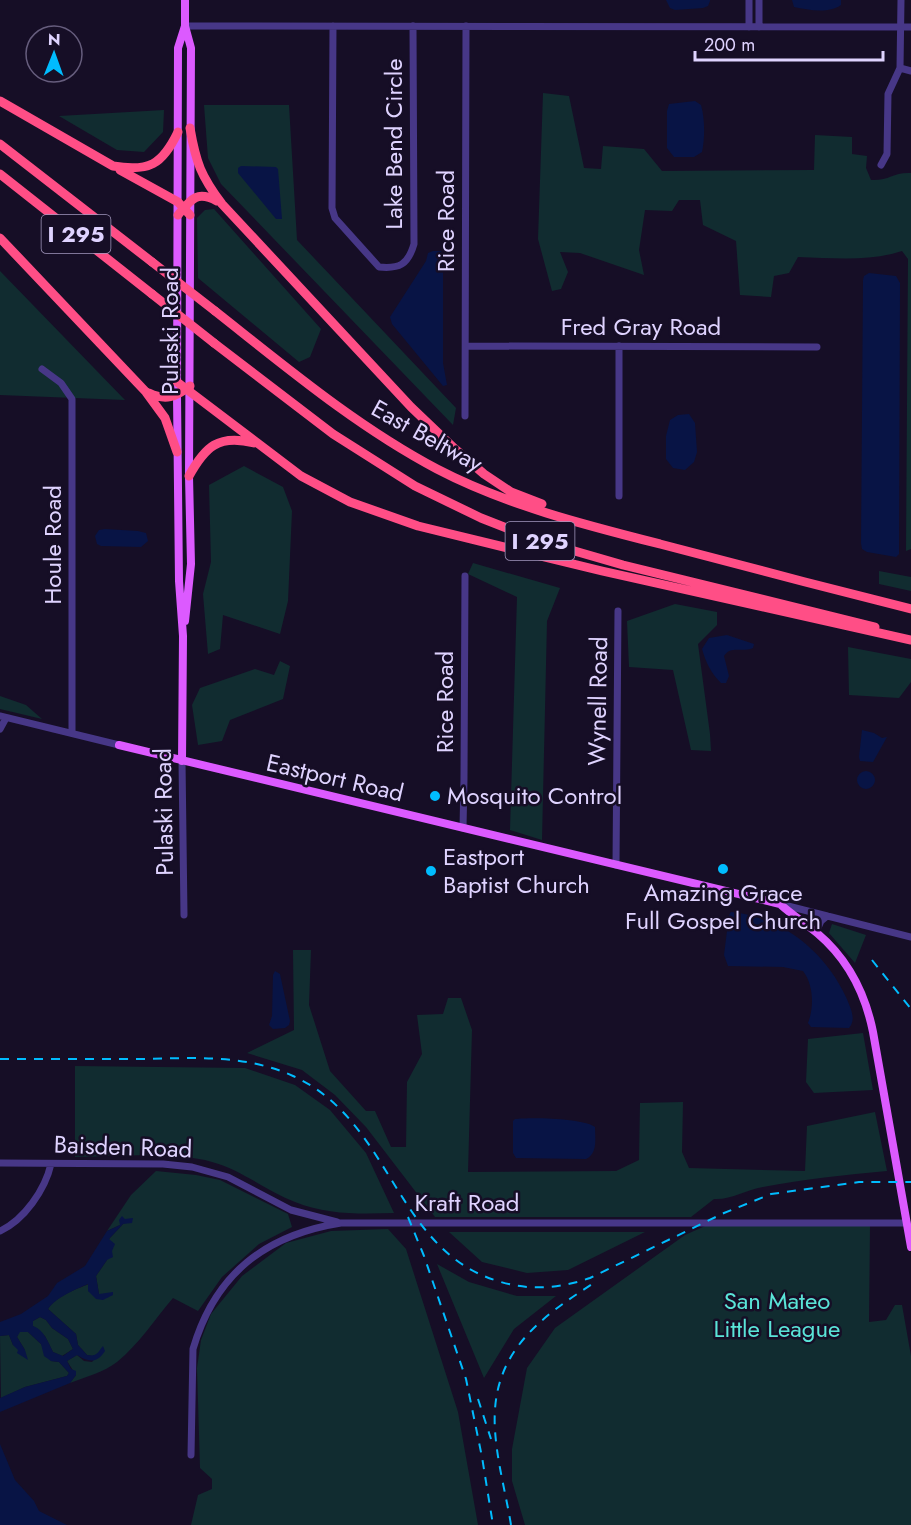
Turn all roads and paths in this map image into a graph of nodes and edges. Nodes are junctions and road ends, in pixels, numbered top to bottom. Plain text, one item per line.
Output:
1 (185, 0) edge
2 (749, 0) edge
3 (759, 0) edge
4 (901, 0) edge
5 (185, 26) junction
6 (333, 26) junction
7 (413, 26) junction
8 (466, 27) junction
9 (749, 27) junction
10 (759, 27) junction
11 (900, 27) junction
12 (911, 27) edge
13 (900, 68) junction
14 (911, 70) edge
15 (0, 101) edge
16 (190, 128) junction
17 (178, 132) junction
18 (0, 144) edge
19 (881, 165) dead end
20 (113, 166) junction
21 (0, 174) edge
22 (222, 204) junction
23 (184, 208) junction
24 (0, 238) edge
25 (465, 346) junction
26 (619, 346) junction
27 (817, 347) dead end
28 (42, 369) dead end
29 (177, 382) junction
30 (188, 389) junction
31 (146, 392) junction
32 (177, 395) junction
33 (465, 416) dead end
34 (258, 445) junction
35 (177, 452) junction
36 (189, 476) junction
37 (619, 496) dead end
38 (597, 528) junction
39 (465, 576) dead end
40 (911, 609) edge
41 (618, 610) dead end
42 (911, 635) edge
43 (183, 636) junction
44 (911, 640) edge
45 (3, 717) edge
46 (0, 729) edge
47 (72, 734) junction
48 (119, 745) joint
49 (182, 761) junction
50 (462, 828) junction
51 (616, 865) junction
52 (780, 904) junction
53 (184, 915) dead end
54 (827, 916) junction
55 (816, 932) junction
56 (911, 937) edge
57 (0, 1163) edge
58 (51, 1164) junction
59 (306, 1215) junction
60 (341, 1223) junction
61 (907, 1223) junction
62 (310, 1228) junction
63 (0, 1231) edge
64 (911, 1247) edge
65 (191, 1455) dead end

1 - 5 main road, Pulaski Road
2 - 9 street
3 - 10 street
4 - 11 street
5 - 6 street
5 - 16 main road, Pulaski Road
5 - 17 main road, Pulaski Road
6 - 7 street
6 - 7 street, Lake Bend Circle
7 - 8 street
8 - 9 street
8 - 25 street, Rice Road
9 - 10 street
10 - 11 street
11 - 12 street
11 - 13 street
13 - 14 street
13 - 19 street
15 - 20 highway
16 - 22 highway
16 - 23 main road, Pulaski Road
17 - 20 highway
17 - 23 main road, Pulaski Road
18 - 38 highway, East Beltway / I 295, bridge
20 - 23 highway
21 - 42 highway, East Beltway / I 295, bridge
22 - 23 highway
22 - 38 highway
23 - 29 main road, Pulaski Road
23 - 30 main road, Pulaski Road
24 - 31 highway
25 - 26 street, Fred Gray Road
25 - 33 street, Rice Road
26 - 27 street, Fred Gray Road
26 - 37 street
28 - 47 street, Houle Road
29 - 30 highway
29 - 32 main road, Pulaski Road
30 - 32 highway
30 - 34 highway
30 - 36 main road, Pulaski Road
31 - 32 highway
31 - 35 highway
32 - 35 main road, Pulaski Road
34 - 36 highway
34 - 44 highway
35 - 43 main road, Pulaski Road
36 - 43 main road, Pulaski Road
38 - 40 highway, East Beltway / I 295
39 - 50 street, Rice Road
41 - 51 street, Wynell Road
43 - 49 main road, Pulaski Road
45 - 46 street
45 - 47 street, Eastport Road
47 - 48 street, Eastport Road
48 - 49 main road, Eastport Road
49 - 50 main road, Eastport Road
49 - 53 street, Pulaski Road
50 - 51 main road, Eastport Road
51 - 52 main road, Eastport Road
52 - 54 street
52 - 55 main road, Eastport Road
54 - 55 street
54 - 56 street
55 - 61 main road, Eastport Road
57 - 58 street, Baisden Road
58 - 59 street, Baisden Road
58 - 63 street
59 - 60 street, Baisden Road
59 - 62 street
60 - 61 street, Kraft Road
60 - 62 street, Kraft Road
61 - 64 main road, Eastport Road
62 - 65 street, Kraft Road

